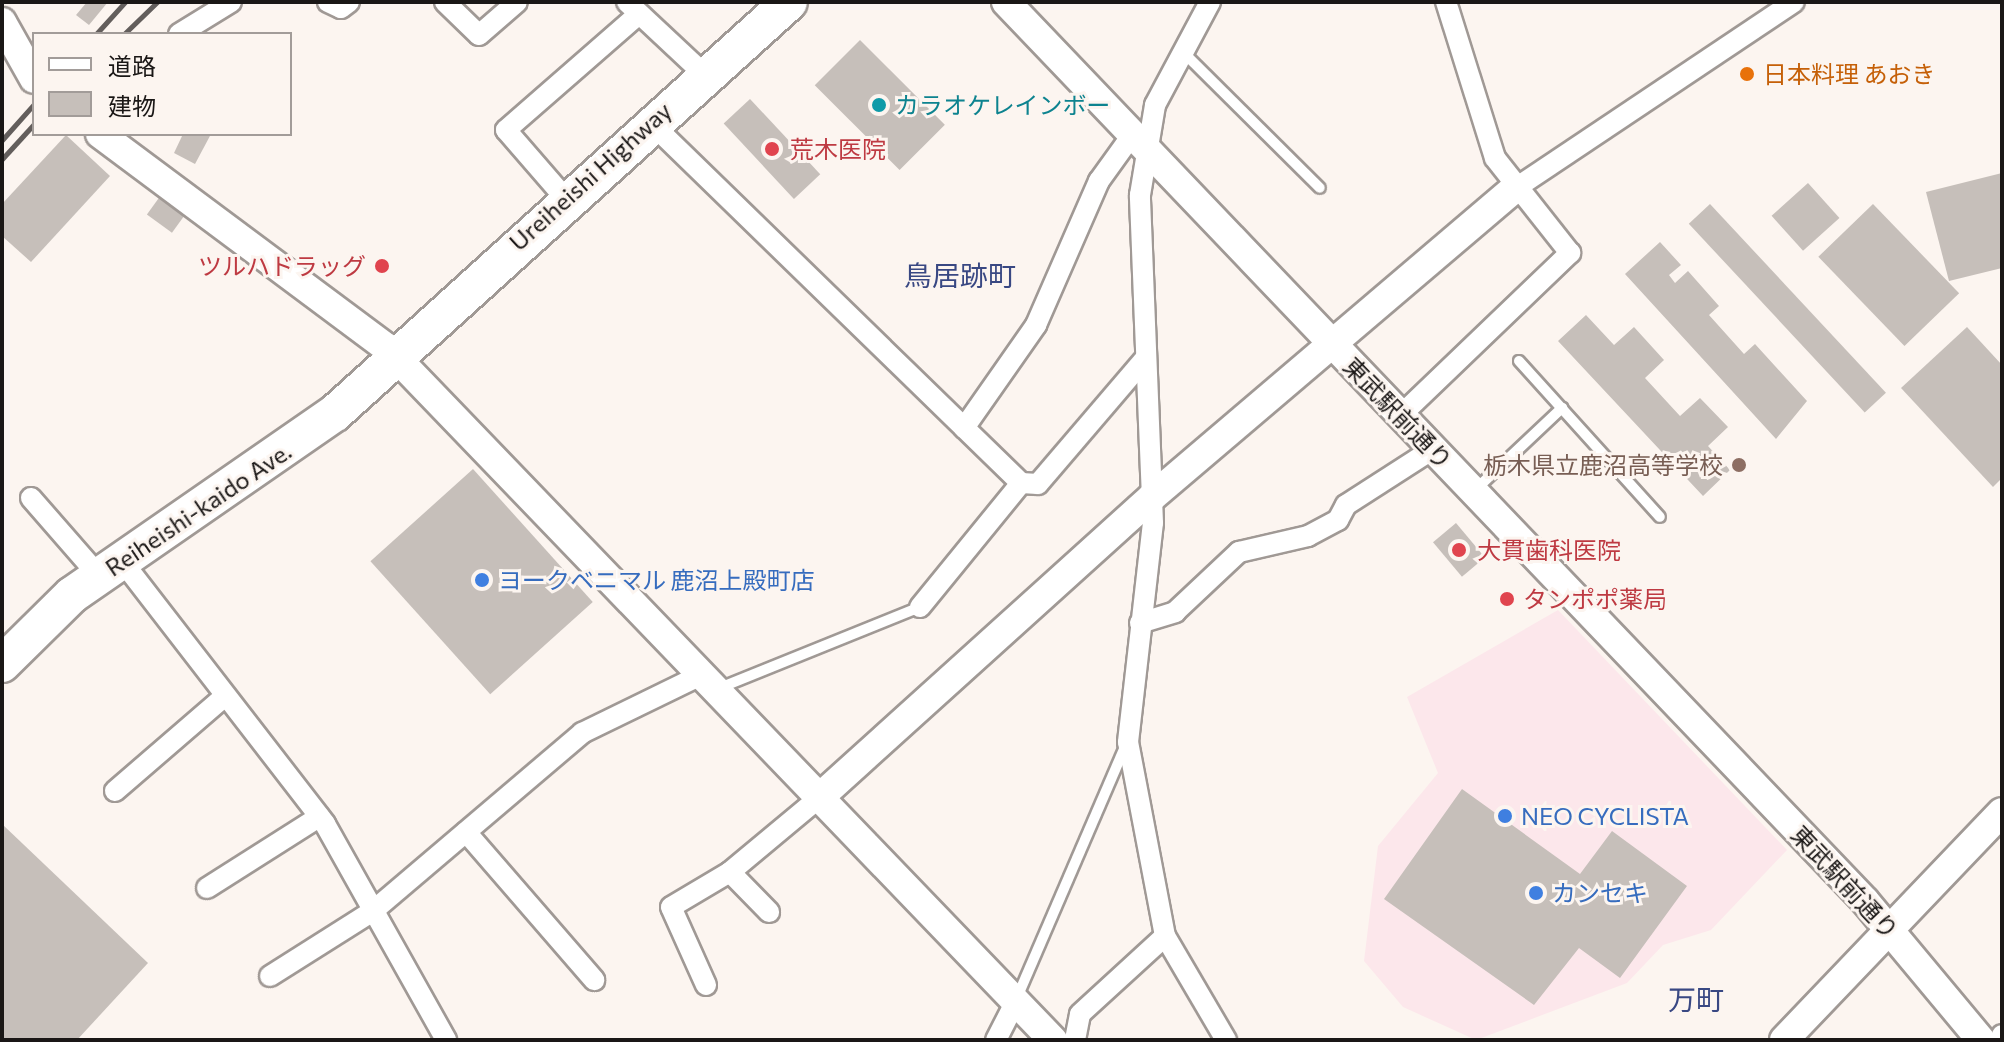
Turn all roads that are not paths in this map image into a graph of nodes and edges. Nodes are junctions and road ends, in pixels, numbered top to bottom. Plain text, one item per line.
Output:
1 (3, 2) edge
2 (231, 2) edge
3 (328, 2) edge
4 (349, 2) edge
5 (445, 2) edge
6 (517, 2) edge
7 (789, 2) edge
8 (1006, 2) edge
9 (1210, 2) edge
10 (1446, 2) edge
11 (1794, 2) edge
12 (633, 8) edge
13 (3, 29) edge
14 (182, 32) edge
15 (1181, 50) junction
16 (704, 74) junction
17 (32, 76) edge
18 (650, 122) junction
19 (103, 136) edge
20 (1139, 142) junction
21 (1320, 188) dead end
22 (1513, 190) junction
23 (565, 198) junction
24 (1330, 342) junction
25 (397, 357) junction
26 (1144, 360) junction
27 (1519, 361) dead end
28 (1562, 408) junction
29 (1400, 416) junction
30 (964, 428) junction
31 (1433, 449) junction
32 (1021, 483) junction
33 (1473, 491) junction
34 (1152, 497) junction
35 (31, 498) dead end
36 (1660, 517) dead end
37 (110, 568) junction
38 (920, 607) joint
39 (1140, 623) junction
40 (2, 664) edge
41 (710, 681) junction
42 (225, 696) junction
43 (1128, 742) junction
44 (115, 791) dead end
45 (820, 797) junction
46 (2002, 812) edge
47 (319, 817) junction
48 (466, 832) junction
49 (730, 872) junction
50 (207, 888) dead end
51 (373, 911) junction
52 (769, 912) dead end
53 (1890, 928) junction
54 (1165, 936) junction
55 (270, 976) dead end
56 (594, 980) dead end
57 (706, 985) dead end
58 (1016, 1001) junction
59 (446, 1040) edge
60 (996, 1040) edge
61 (1053, 1040) edge
62 (1075, 1040) edge
63 (1226, 1040) edge
64 (1784, 1040) edge
65 (1981, 1040) edge

1 - 13 street
2 - 14 street
3 - 4 street
5 - 6 street
7 - 16 highway, Ureiheishi Highway
8 - 20 street, 東武駅前通り
9 - 15 street
10 - 22 street
11 - 22 street
12 - 16 street
12 - 23 street
13 - 17 street
15 - 20 street
15 - 21 lane
16 - 18 highway, Ureiheishi Highway
18 - 23 highway, Ureiheishi Highway
18 - 30 street
19 - 25 street
20 - 24 street, 東武駅前通り
20 - 26 street
20 - 30 street
22 - 24 street
22 - 29 street
23 - 25 highway, Ureiheishi Highway
24 - 29 street, 東武駅前通り
24 - 34 street
25 - 37 highway, Reiheishi-kaido Ave.
25 - 41 street
26 - 32 street
26 - 34 street
27 - 28 lane
28 - 33 lane
28 - 36 lane
29 - 31 street, 東武駅前通り
30 - 32 street
31 - 33 street, 東武駅前通り
31 - 39 street
32 - 38 street
33 - 53 street, 東武駅前通り
34 - 39 street
34 - 45 street
35 - 37 street
37 - 40 highway, Reiheishi-kaido Ave.
37 - 42 street
38 - 41 lane
39 - 43 street
41 - 45 street
41 - 48 street
42 - 44 street
42 - 47 street
43 - 54 street
43 - 58 lane
45 - 49 street
45 - 58 street
46 - 53 street
47 - 50 street
47 - 51 street
48 - 51 street
48 - 56 street
49 - 52 street
49 - 57 street
51 - 55 street
51 - 59 street
53 - 64 street
53 - 65 street, 東武駅前通り
54 - 62 street
54 - 63 street
58 - 60 street
58 - 61 street

